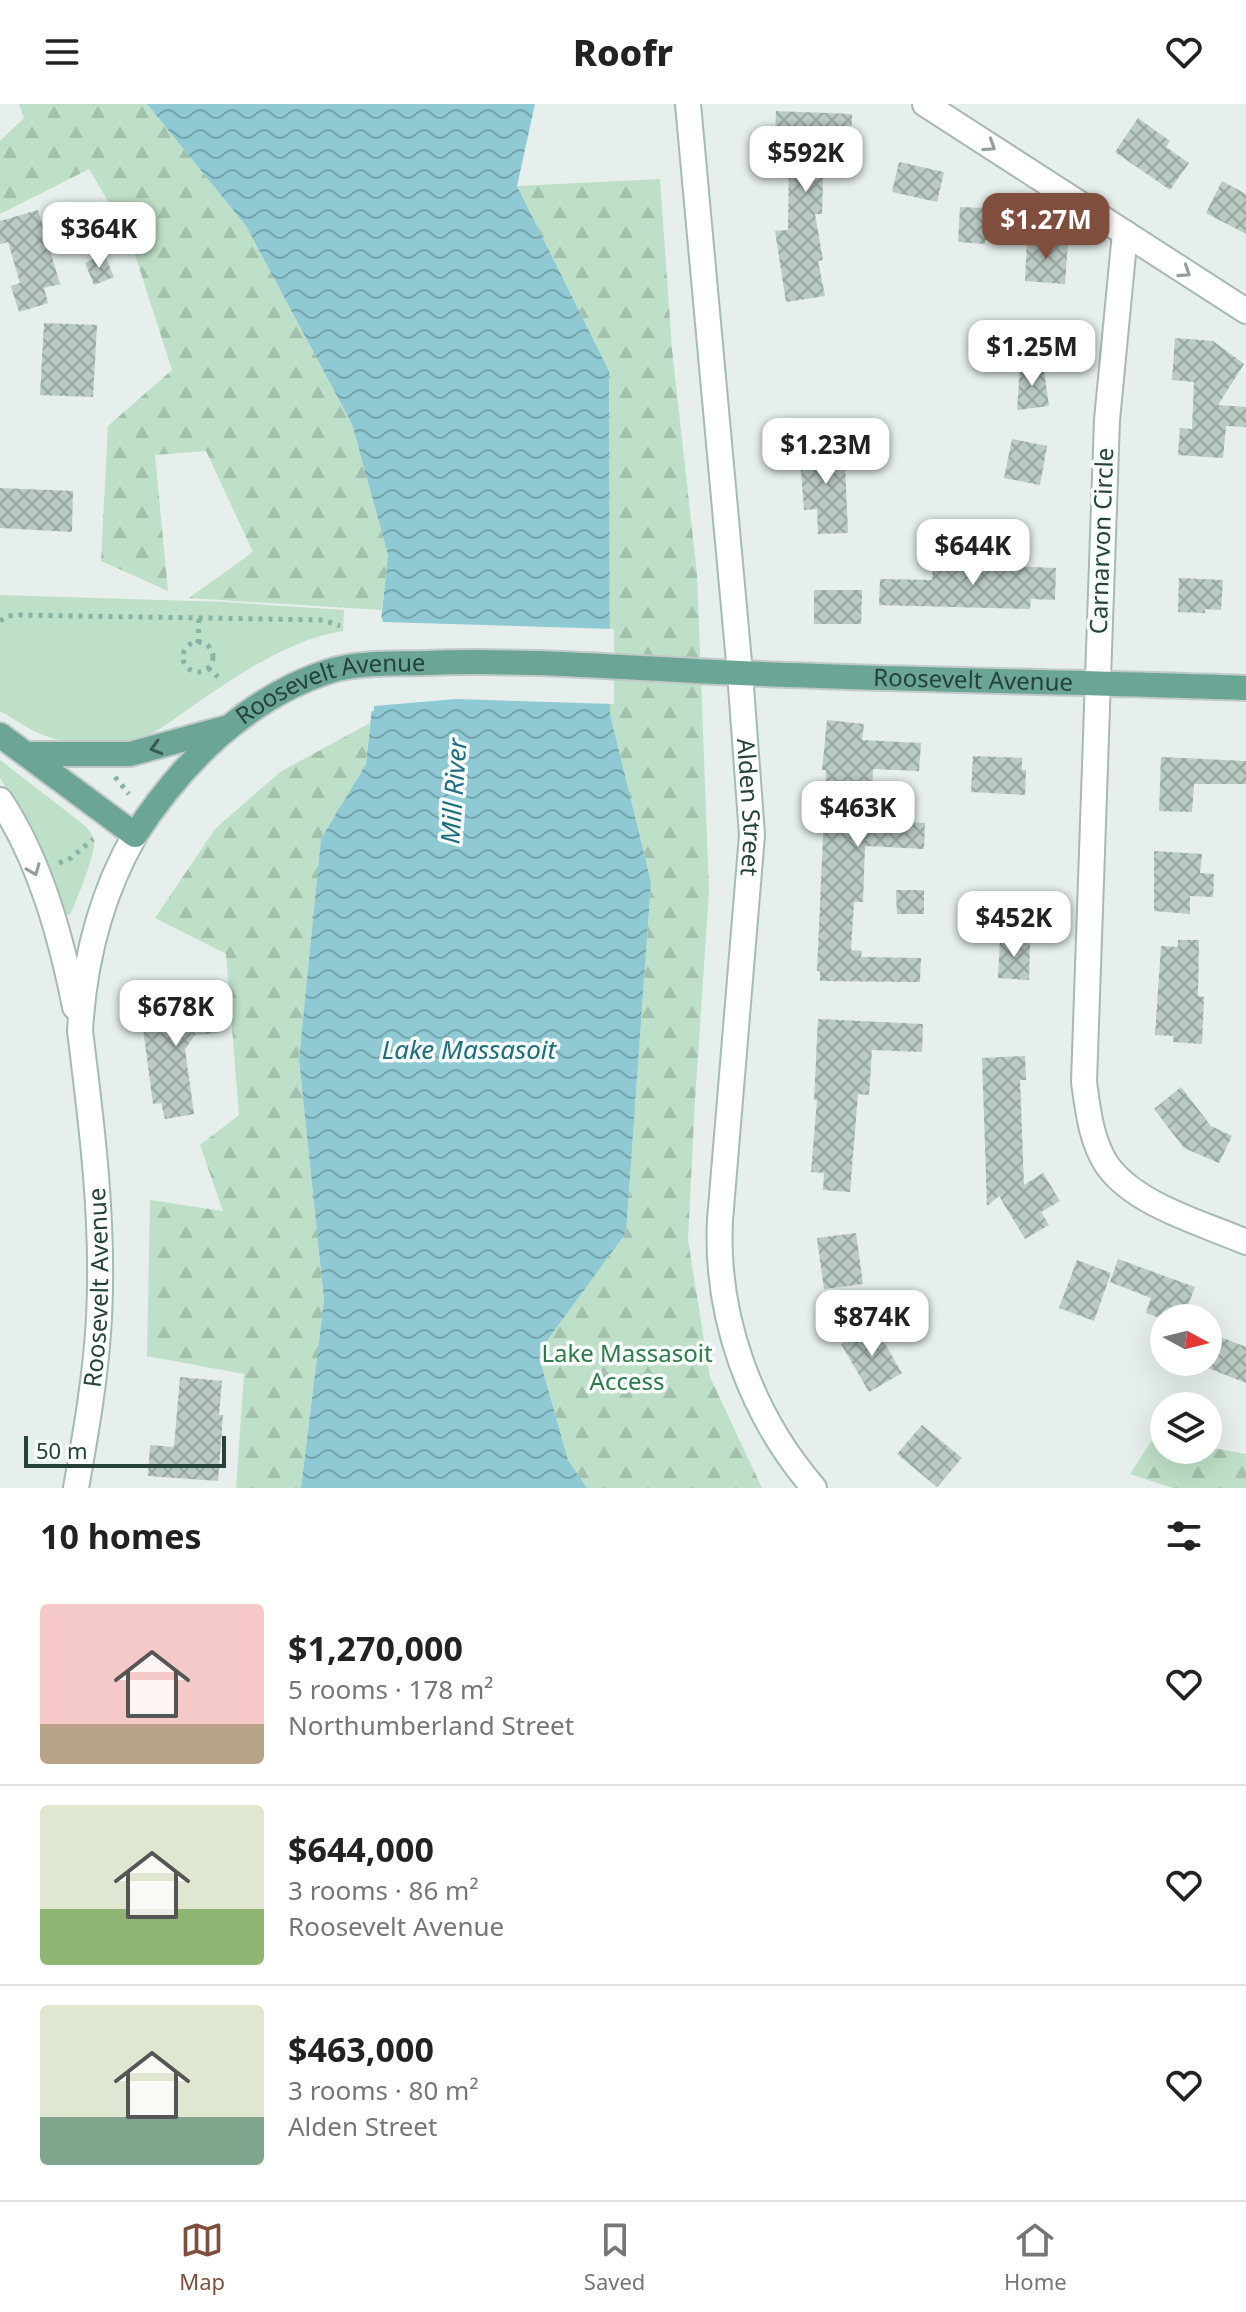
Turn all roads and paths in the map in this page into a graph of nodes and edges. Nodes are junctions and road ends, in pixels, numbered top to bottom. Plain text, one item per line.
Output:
1 (688, 104) edge
2 (925, 104) edge
3 (1125, 233) junction
4 (1246, 311) edge
5 (199, 619) junction
6 (0, 621) edge
7 (340, 626) dead end
8 (198, 643) junction
9 (208, 668) junction
10 (740, 673) junction
11 (218, 677) dead end
12 (1097, 683) junction
13 (1246, 688) edge
14 (230, 726) junction
15 (0, 735) edge
16 (27, 754) junction
17 (113, 773) dead end
18 (129, 794) dead end
19 (0, 800) edge
20 (135, 835) junction
21 (93, 839) dead end
22 (46, 866) dead end
23 (80, 1031) junction
24 (1246, 1242) edge
25 (76, 1488) edge
26 (814, 1488) edge

1 - 10 street, Alden Street
2 -> 3 street
3 -> 4 street
3 - 12 street, Carnarvon Circle
5 - 6 path
5 - 7 path
5 - 8 path
8 - 9 path
8 - 9 path
9 - 11 path
10 - 12 main road, Roosevelt Avenue
10 - 14 main road, Roosevelt Avenue
10 - 26 street, Alden Street
12 - 13 main road, Roosevelt Avenue
12 - 24 street, Carnarvon Circle
14 -> 16 main road
14 - 20 main road, Roosevelt Avenue
15 - 16 main road
16 - 20 main road
17 - 18 path
19 -> 23 street
20 - 23 street, Roosevelt Avenue
21 - 22 path
23 - 25 street, Roosevelt Avenue

